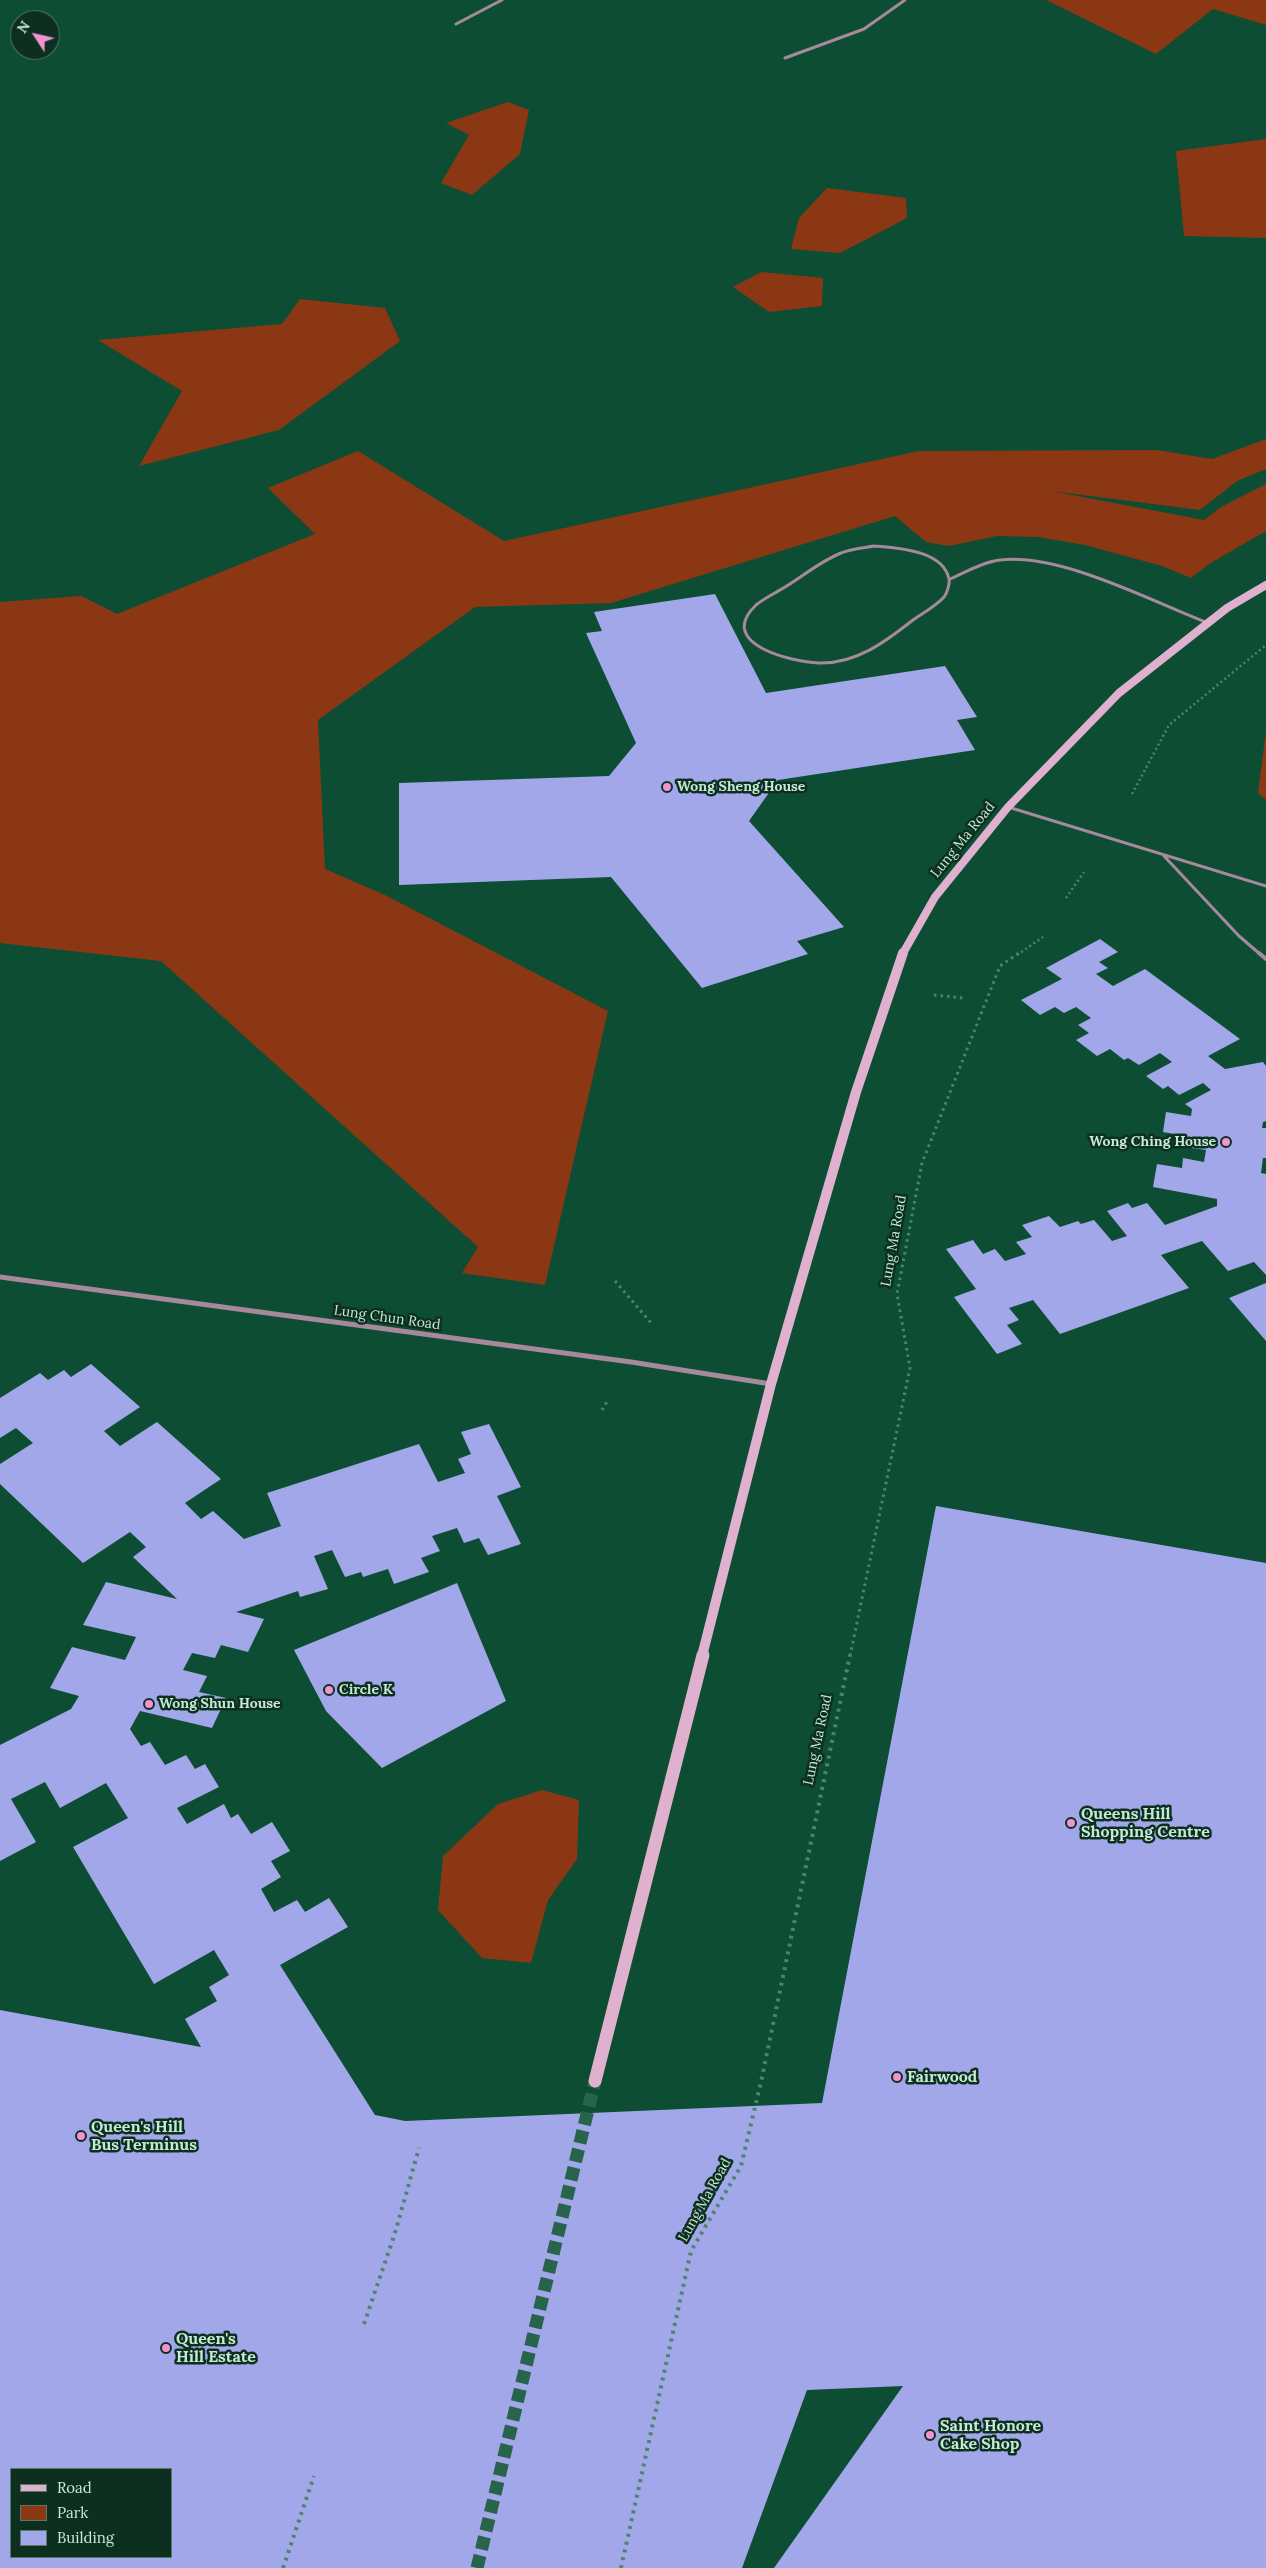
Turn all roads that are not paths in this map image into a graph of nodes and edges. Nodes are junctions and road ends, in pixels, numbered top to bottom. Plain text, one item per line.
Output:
1 (502, 0) edge
2 (904, 0) edge
3 (456, 24) dead end
4 (785, 58) dead end
5 (950, 579) junction
6 (1266, 585) edge
7 (1208, 623) junction
8 (1008, 807) junction
9 (1162, 854) junction
10 (1266, 886) edge
11 (1266, 959) edge
12 (0, 1277) edge
13 (771, 1384) junction
14 (595, 2081) tunnel mouth

1 - 3 street
2 - 4 street
5 - 5 lane
5 - 7 lane
6 - 7 street, Lung Ma Road
7 - 8 street, Lung Ma Road
8 - 9 lane
8 - 13 street, Lung Ma Road
9 - 10 lane
9 - 11 lane
12 - 13 street, Lung Chun Road
13 - 14 street, Lung Ma Road

